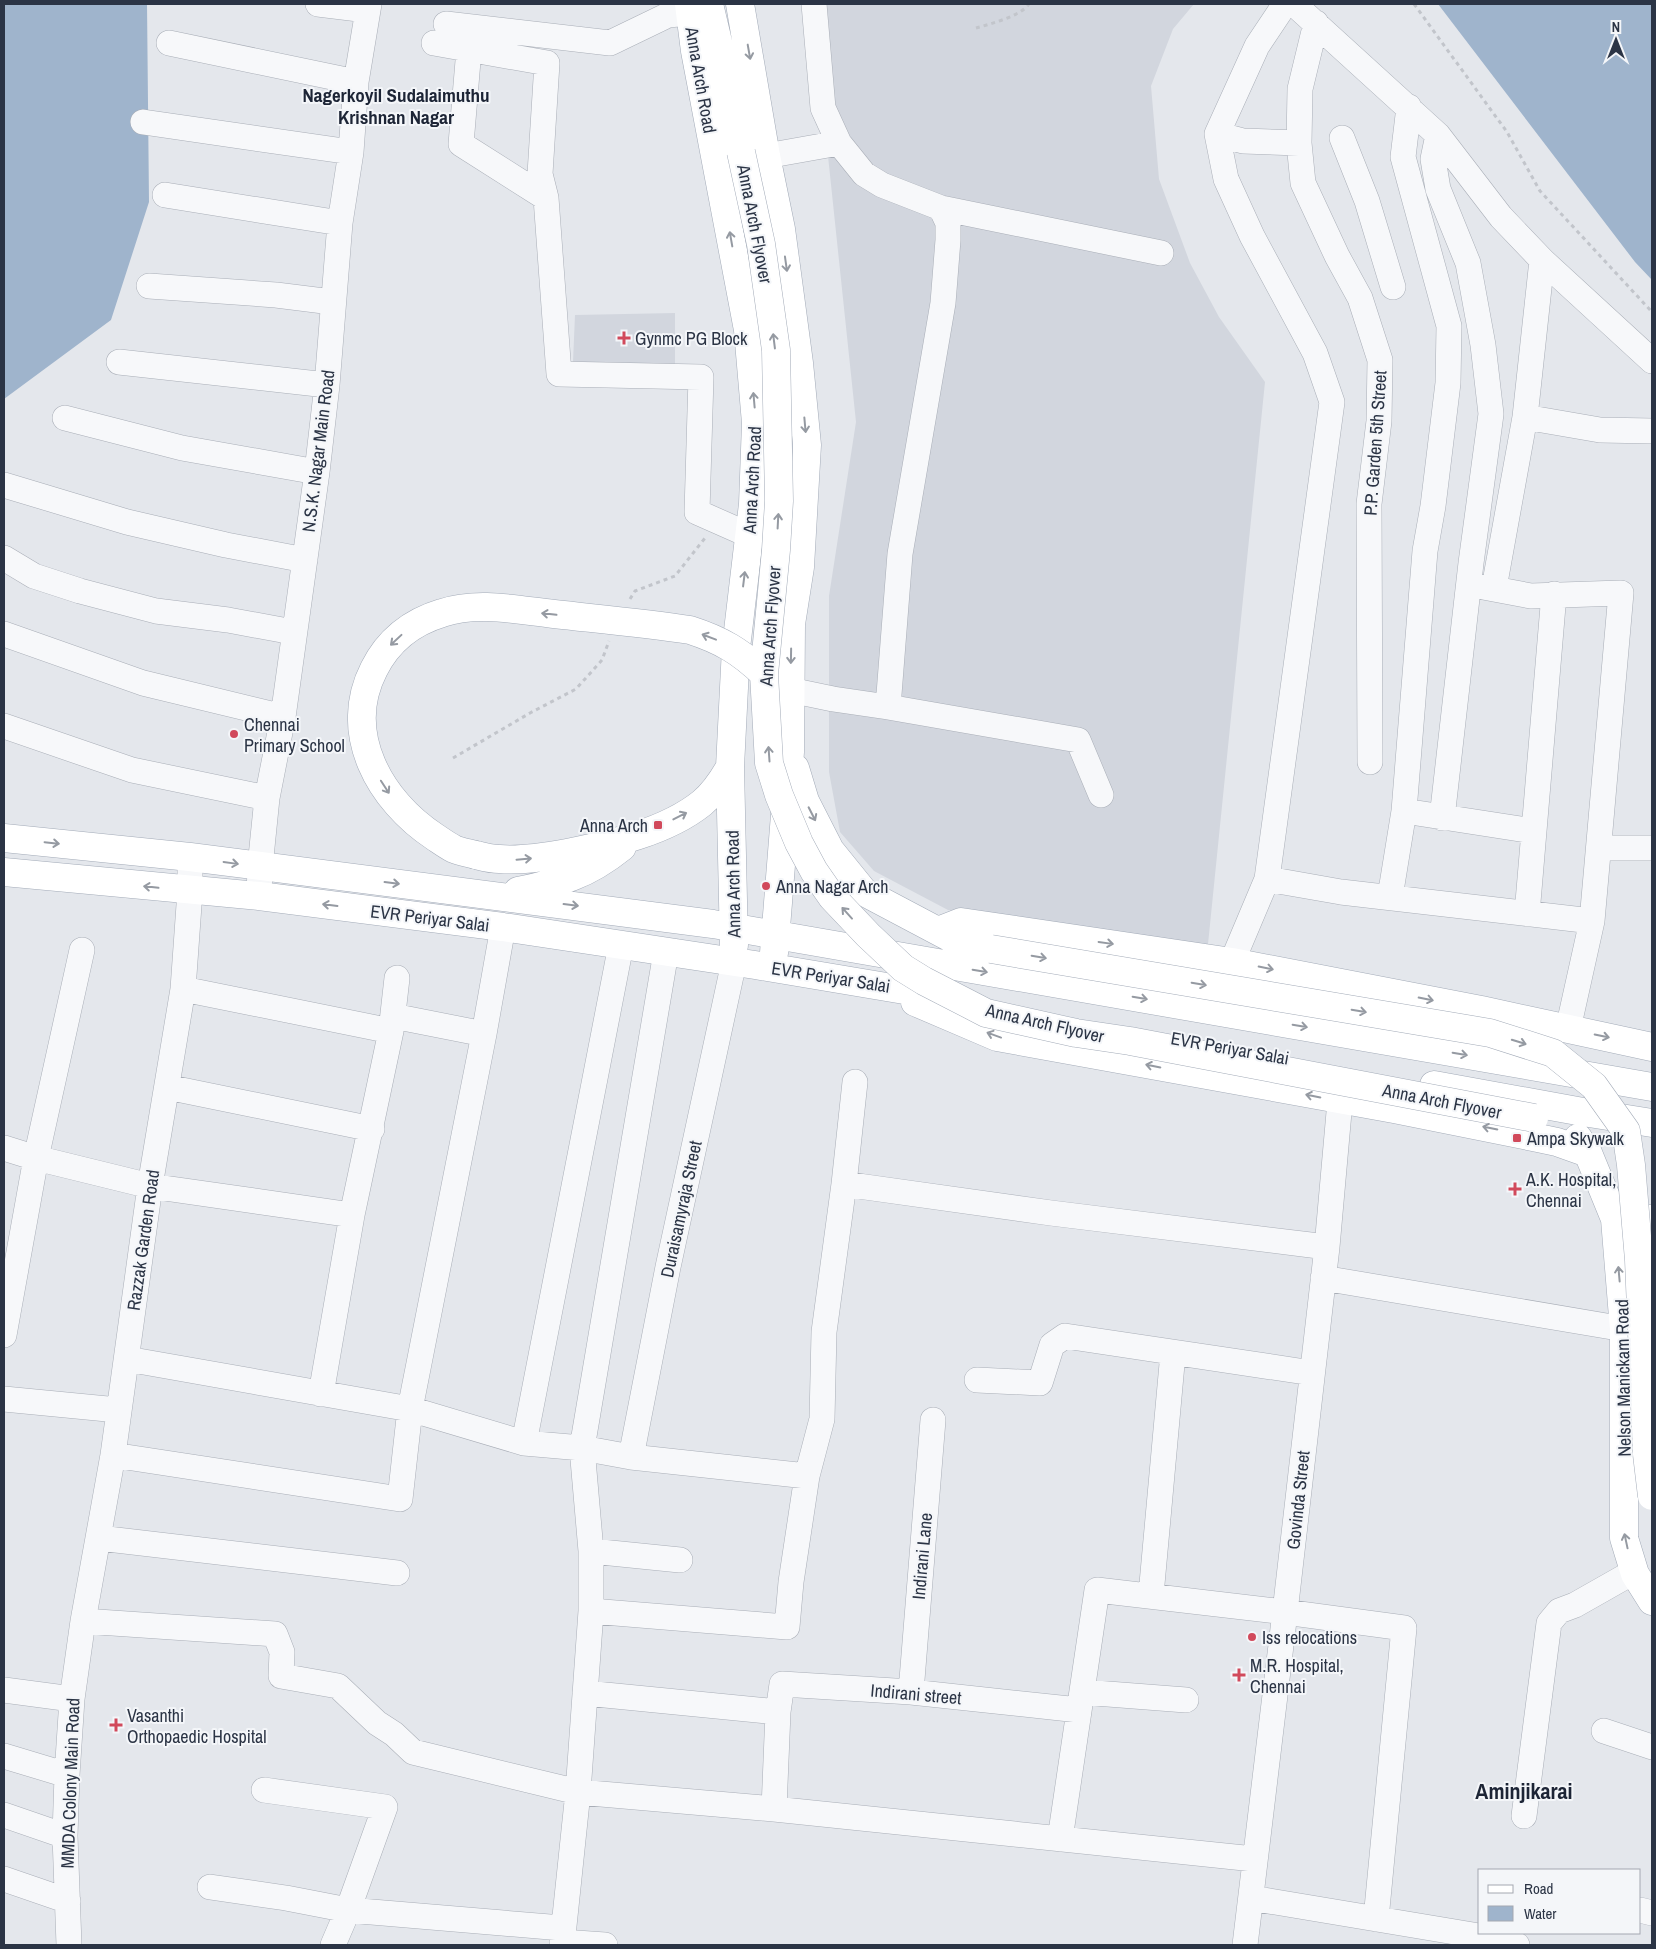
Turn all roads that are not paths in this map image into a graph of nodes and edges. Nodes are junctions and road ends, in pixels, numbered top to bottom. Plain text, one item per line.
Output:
1 (318, 4) edge
2 (740, 4) edge
3 (814, 4) edge
4 (1284, 4) edge
5 (1294, 4) edge
6 (368, 7) edge
7 (696, 7) edge
8 (1316, 23) junction
9 (169, 43) dead end
10 (469, 49) junction
11 (356, 82) junction
12 (1409, 107) junction
13 (143, 122) dead end
14 (1217, 134) junction
15 (1438, 135) junction
16 (1342, 138) dead end
17 (839, 143) junction
18 (1299, 143) junction
19 (351, 152) junction
20 (754, 154) junction
21 (165, 195) dead end
22 (546, 198) junction
23 (940, 208) junction
24 (340, 223) junction
25 (1160, 253) dead end
26 (1542, 260) junction
27 (149, 286) dead end
28 (1393, 286) dead end
29 (332, 302) junction
30 (1652, 361) edge
31 (119, 362) dead end
32 (326, 385) junction
33 (1525, 417) junction
34 (65, 418) dead end
35 (1652, 431) edge
36 (316, 472) junction
37 (4, 485) edge
38 (749, 535) junction
39 (4, 558) edge
40 (305, 560) junction
41 (1482, 586) junction
42 (1554, 594) junction
43 (739, 618) junction
44 (791, 624) junction
45 (293, 632) junction
46 (4, 634) edge
47 (764, 674) junction
48 (734, 689) junction
49 (790, 690) junction
50 (888, 707) junction
51 (283, 717) junction
52 (4, 726) edge
53 (790, 752) junction
54 (1370, 762) dead end
55 (730, 768) junction
56 (1101, 795) dead end
57 (267, 798) junction
58 (1404, 811) junction
59 (1442, 818) junction
60 (1533, 830) junction
61 (4, 838) edge
62 (631, 839) junction
63 (1599, 848) junction
64 (1652, 848) edge
65 (190, 857) junction
66 (260, 867) junction
67 (4, 872) edge
68 (1267, 879) junction
69 (190, 891) junction
70 (494, 895) junction
71 (259, 896) junction
72 (1390, 897) junction
73 (1527, 914) junction
74 (1592, 921) junction
75 (503, 927) junction
76 (734, 927) junction
77 (938, 931) junction
78 (777, 934) junction
79 (621, 945) junction
80 (979, 947) junction
81 (82, 950) dead end
82 (666, 952) junction
83 (734, 962) junction
84 (934, 962) junction
85 (1232, 962) junction
86 (773, 968) junction
87 (397, 978) dead end
88 (872, 984) junction
89 (183, 989) junction
90 (392, 1024) junction
91 (1568, 1029) junction
92 (484, 1034) junction
93 (1652, 1047) edge
94 (854, 1082) dead end
95 (167, 1087) junction
96 (1652, 1087) edge
97 (1340, 1101) junction
98 (1552, 1123) junction
99 (1652, 1123) edge
100 (372, 1128) junction
101 (4, 1148) edge
102 (36, 1158) junction
103 (844, 1184) junction
104 (150, 1186) junction
105 (352, 1215) junction
106 (1615, 1219) junction
107 (1652, 1219) edge
108 (1327, 1247) junction
109 (1323, 1278) junction
110 (1624, 1329) junction
111 (4, 1335) edge
112 (1174, 1353) junction
113 (128, 1359) junction
114 (1312, 1373) junction
115 (977, 1380) dead end
116 (321, 1394) junction
117 (4, 1399) edge
118 (410, 1409) junction
119 (118, 1410) junction
120 (933, 1420) dead end
121 (524, 1443) junction
122 (582, 1448) junction
123 (113, 1455) junction
124 (631, 1457) junction
125 (807, 1476) junction
126 (1652, 1496) edge
127 (100, 1538) junction
128 (591, 1552) junction
129 (680, 1560) dead end
130 (1635, 1571) junction
131 (397, 1573) dead end
132 (1151, 1595) junction
133 (1652, 1601) edge
134 (591, 1611) junction
135 (1285, 1612) junction
136 (83, 1621) junction
137 (4, 1690) edge
138 (911, 1692) junction
139 (585, 1693) junction
140 (72, 1699) junction
141 (1186, 1700) dead end
142 (1080, 1701) junction
143 (778, 1712) junction
144 (1604, 1731) dead end
145 (1652, 1747) edge
146 (4, 1756) edge
147 (67, 1775) junction
148 (264, 1790) dead end
149 (578, 1792) junction
150 (774, 1809) junction
151 (4, 1814) edge
152 (1524, 1816) dead end
153 (65, 1836) junction
154 (1060, 1839) junction
155 (1254, 1859) junction
156 (4, 1879) edge
157 (210, 1887) dead end
158 (1251, 1898) junction
159 (68, 1900) junction
160 (348, 1910) junction
161 (1376, 1919) junction
162 (562, 1938) edge
163 (1491, 1942) edge
164 (69, 1945) edge
165 (333, 1945) edge
166 (605, 1945) edge
167 (1245, 1945) edge
168 (1517, 1945) edge

1 - 6 street
2 -> 20 main road
3 - 17 street
4 - 14 street
5 - 8 street
6 - 11 street, N.S.K. Nagar Main Road
7 - 10 street
7 - 20 main road, Anna Arch Flyover
38 -> 7 main road, Anna Arch Road
8 - 12 street
8 - 18 street, P.P. Garden 5th Street
9 - 11 street
10 - 22 street
10 - 22 street
11 - 19 street, N.S.K. Nagar Main Road
12 - 15 street
12 - 58 street
13 - 19 street
14 - 18 street
14 - 68 street
15 - 26 street
15 - 41 street
16 - 28 street
17 - 20 street
17 - 23 street
18 - 54 street, P.P. Garden 5th Street
19 - 24 street, N.S.K. Nagar Main Road
20 -> 44 main road
47 -> 20 main road, Anna Arch Flyover, bridge
21 - 24 street
22 - 38 street
23 - 25 street
23 - 50 street
24 - 29 street, N.S.K. Nagar Main Road
26 - 30 street
26 - 33 street
27 - 29 street
29 - 32 street, N.S.K. Nagar Main Road
31 - 32 street
32 - 36 street, N.S.K. Nagar Main Road
33 - 35 street
33 - 41 street
34 - 36 street
36 - 40 street, N.S.K. Nagar Main Road
37 - 40 street
43 -> 38 main road, Anna Arch Road
39 - 45 street
40 - 45 street, N.S.K. Nagar Main Road
41 - 42 street
41 - 59 street
42 - 60 street
42 - 63 street
43 - 44 main road
43 - 48 main road, Anna Arch Road
44 -> 49 main road
45 - 51 street, N.S.K. Nagar Main Road
46 - 51 street
47 -> 62 main road, bridge
98 -> 47 main road, Anna Arch Flyover, bridge
48 - 49 main road
48 - 55 main road, Anna Arch Road
49 - 50 street
49 - 53 main road
50 - 56 street
51 - 57 street, N.S.K. Nagar Main Road
52 - 57 street
53 -> 77 main road
53 - 78 main road
62 -> 55 main road
55 - 76 main road, Anna Arch Road
57 - 66 street, N.S.K. Nagar Main Road
58 - 59 street
58 - 72 street
59 - 60 street
60 - 73 street
61 -> 65 main road, EVR Periyar Salai
62 - 70 main road
63 - 64 street
63 - 74 street
65 -> 66 main road, EVR Periyar Salai
65 - 69 street, Razzak Garden Road
66 -> 70 main road, EVR Periyar Salai
66 - 71 street, N.S.K. Nagar Main Road
69 -> 67 main road, EVR Periyar Salai
68 - 72 street
68 - 85 street
69 - 71 main road, EVR Periyar Salai
69 - 89 street, Razzak Garden Road
70 -> 76 main road, EVR Periyar Salai
75 -> 71 main road, EVR Periyar Salai
72 - 73 street
73 - 74 street
74 - 91 street
75 - 79 main road, EVR Periyar Salai
75 - 92 street
76 - 78 main road, EVR Periyar Salai
76 - 83 main road, Anna Arch Road
77 - 80 main road
77 -> 85 main road
78 - 84 main road, EVR Periyar Salai
78 - 86 main road
79 - 82 main road, EVR Periyar Salai
79 - 121 street
80 - 84 main road
80 -> 126 main road, bridge
81 - 102 street
82 - 83 main road, EVR Periyar Salai
82 - 122 street
83 - 86 main road, EVR Periyar Salai
83 - 124 street, Duraisamyraja Street
84 -> 96 main road, EVR Periyar Salai
85 -> 91 main road
86 - 88 main road, EVR Periyar Salai
87 - 90 street
97 -> 88 main road
88 - 98 main road, EVR Periyar Salai
89 - 90 street
89 - 95 street, Razzak Garden Road
90 - 92 street
90 - 100 street
91 -> 93 main road
92 - 118 street
94 - 103 street
95 - 100 street
95 - 104 street, Razzak Garden Road
98 -> 97 main road
97 - 108 street, Govinda Street
98 - 99 main road, EVR Periyar Salai
98 - 106 main road, Nelson Manickam Road
100 - 105 street
101 - 102 street
102 - 104 street
102 - 111 street
103 - 108 street
103 - 125 street
104 - 105 street
104 - 113 street, Razzak Garden Road
105 - 116 street
106 - 107 main road
110 -> 106 main road, Nelson Manickam Road
108 - 109 street, Govinda Street
109 - 110 street
109 - 114 street, Govinda Street
130 -> 110 main road, Nelson Manickam Road
112 - 114 street
112 - 115 street
112 - 132 street
113 - 116 street
113 - 119 street, Razzak Garden Road
114 - 135 street, Govinda Street
116 - 118 street
117 - 119 street
118 - 121 street
118 - 123 street
119 - 123 street, Razzak Garden Road
120 - 138 street, Indirani Lane
121 - 122 street
122 - 124 street
122 - 128 street
123 - 127 street, Razzak Garden Road
124 - 125 street
125 - 134 street
127 - 131 street
127 - 136 street, Razzak Garden Road
128 - 129 street
128 - 134 street
130 - 133 main road, Nelson Manickam Road
130 - 152 street
132 - 135 street
132 - 142 street
134 - 139 street
135 - 155 street, Govinda Street
135 - 161 street
136 - 140 street, MMDA Colony Main Road
136 - 149 street
137 - 140 street
138 - 142 street, Indirani street
138 - 143 street, Indirani street
139 - 143 street
139 - 149 street
140 - 147 street, MMDA Colony Main Road
141 - 142 street, Indirani street
142 - 154 street
143 - 150 street, Indirani street
144 - 145 street
146 - 147 street
147 - 153 street, MMDA Colony Main Road
148 - 160 street
149 - 150 street
149 - 162 street
150 - 154 street
151 - 153 street
153 - 159 street, MMDA Colony Main Road
154 - 155 street
155 - 158 street, Govinda Street
156 - 159 street
157 - 160 street
158 - 161 street
158 - 167 street, Govinda Street
159 - 164 street, MMDA Colony Main Road
160 - 162 street
160 - 165 street
161 - 163 street
162 - 166 street
163 - 168 street

